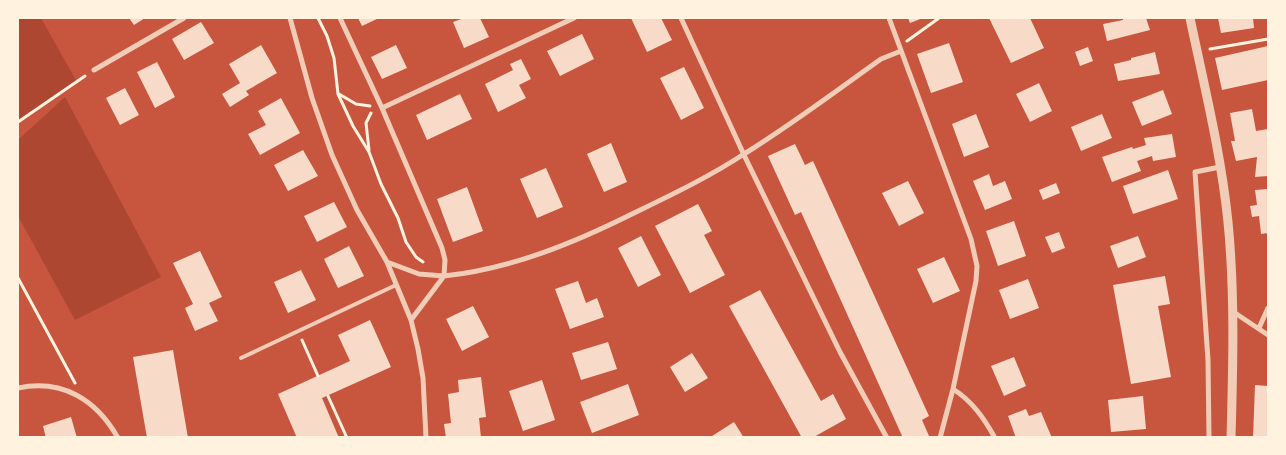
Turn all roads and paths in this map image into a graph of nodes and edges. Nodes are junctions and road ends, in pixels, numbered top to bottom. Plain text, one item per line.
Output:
1 (184, 18) edge
2 (290, 18) edge
3 (318, 18) edge
4 (340, 18) edge
5 (574, 18) edge
6 (681, 18) edge
7 (889, 18) edge
8 (939, 18) edge
9 (1190, 18) edge
10 (1268, 39) edge
11 (900, 49) junction
12 (1197, 51) junction
13 (94, 70) joint
14 (338, 94) junction
15 (381, 105) junction
16 (18, 122) edge
17 (370, 152) junction
18 (744, 155) junction
19 (1220, 167) junction
20 (387, 262) junction
21 (444, 276) junction
22 (18, 278) edge
23 (396, 285) junction
24 (1268, 308) edge
25 (1232, 311) junction
26 (411, 320) junction
27 (1259, 328) junction
28 (297, 331) junction
29 (1268, 335) edge
30 (241, 358) dead end
31 (318, 376) dead end
32 (18, 388) edge
33 (953, 389) junction
34 (328, 396) dead end
35 (84, 399) junction
36 (118, 438) edge
37 (347, 438) edge
38 (426, 438) edge
39 (887, 438) edge
40 (940, 438) edge
41 (995, 438) edge
42 (1209, 438) edge
43 (1231, 438) edge

1 - 13 street
2 - 20 street
3 - 14 path
4 - 15 street
5 - 15 street
6 - 18 street
7 - 11 street
8 - 11 path
9 - 12 street
10 - 12 path
11 - 18 street
11 - 33 street
12 - 19 street
13 - 16 path
14 - 15 path
14 - 17 path
15 - 17 path
15 - 21 street
17 - 21 path
18 - 21 street
18 - 39 street
19 - 25 street
19 - 42 street
20 - 21 street
20 - 23 street
21 - 26 street
22 - 35 path
23 - 26 street
23 - 28 lane
24 - 27 street
25 - 27 street
25 - 43 street
26 - 38 street
27 - 29 street
28 - 30 lane
28 - 31 path
32 - 35 street
33 - 40 street
33 - 41 street
34 - 37 path
35 - 36 street

